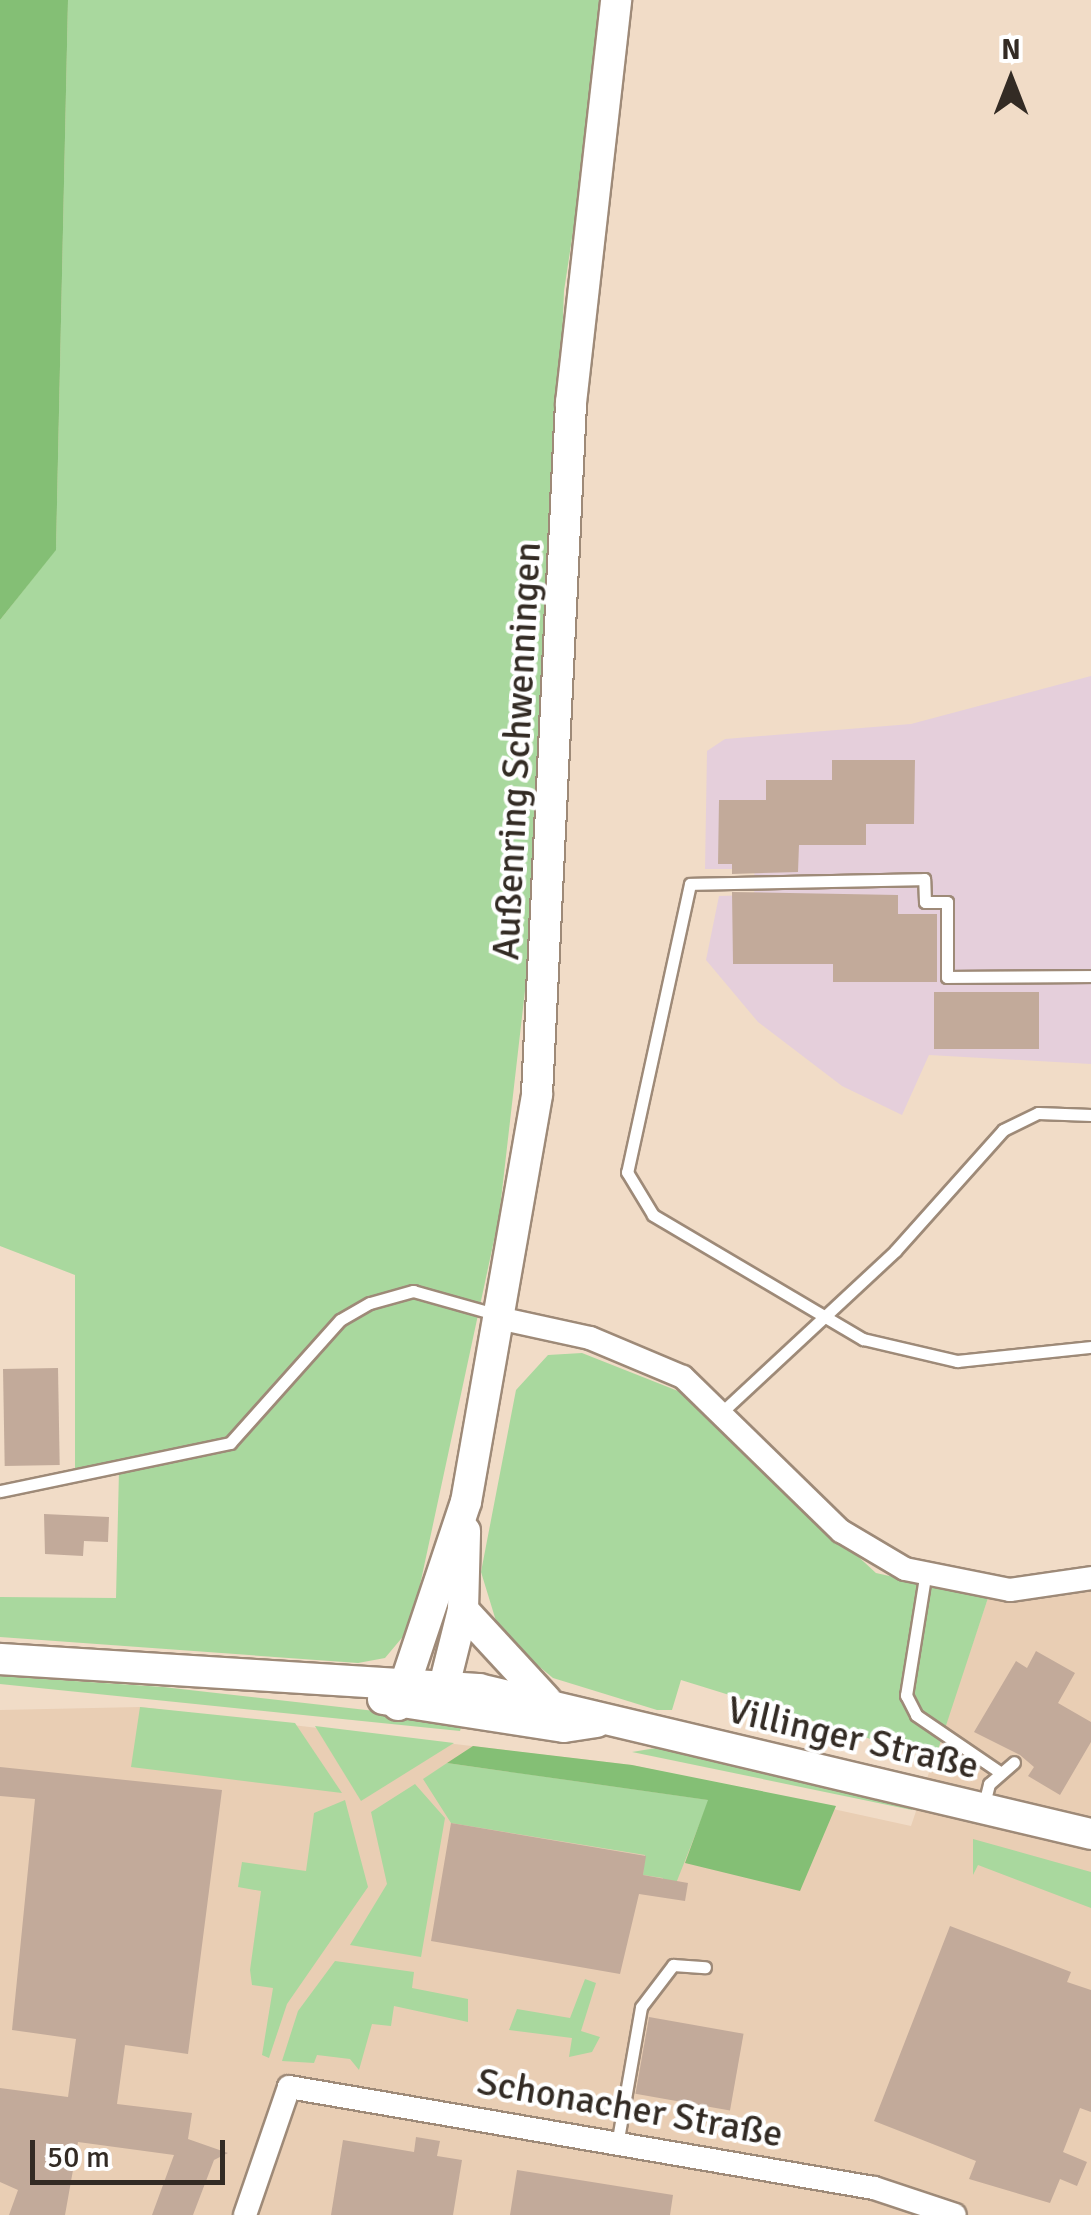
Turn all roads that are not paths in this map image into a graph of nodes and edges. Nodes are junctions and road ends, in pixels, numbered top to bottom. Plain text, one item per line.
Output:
1 (616, 0) edge
2 (1091, 976) edge
3 (1091, 1115) edge
4 (503, 1319) junction
5 (822, 1321) junction
6 (1091, 1347) edge
7 (723, 1411) junction
8 (0, 1491) edge
9 (466, 1502) junction
10 (925, 1577) junction
11 (1091, 1578) edge
12 (463, 1610) junction
13 (0, 1659) edge
14 (401, 1692) junction
15 (441, 1697) junction
16 (546, 1700) junction
17 (597, 1722) junction
18 (1014, 1762) dead end
19 (998, 1771) junction
20 (982, 1808) junction
21 (1091, 1834) edge
22 (704, 1967) dead end
23 (618, 2140) junction
24 (245, 2215) edge
25 (955, 2215) edge

1 - 4 street, Außenring Schwenningen
2 - 5 lane
3 - 5 lane
4 - 7 street
4 - 8 lane
4 - 9 street, Außenring Schwenningen
5 - 6 lane
5 - 7 lane
7 - 10 street
9 - 12 street, Außenring Schwenningen
9 - 14 street, Außenring Schwenningen
10 - 11 street
10 - 19 lane
12 - 15 street, Außenring Schwenningen
12 - 16 street
13 - 14 street, Villinger Straße
14 - 15 street, Villinger Straße
15 - 16 street, Villinger Straße
15 - 17 street, Villinger Straße
16 - 17 street, Villinger Straße
17 - 20 street, Villinger Straße
18 - 19 lane
19 - 20 lane
20 - 21 street, Villinger Straße
22 - 23 lane
23 - 24 street, Schonacher Straße
23 - 25 street, Schonacher Straße

